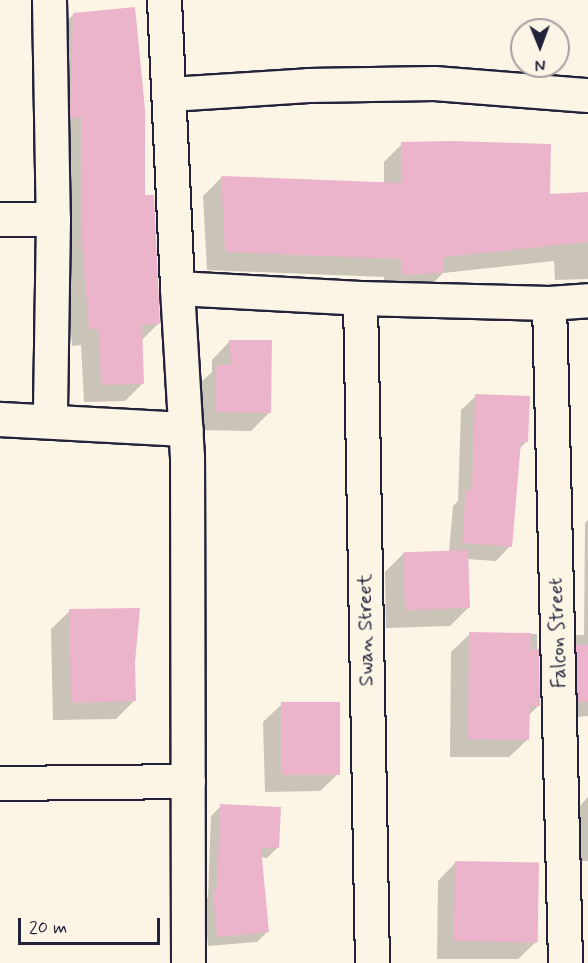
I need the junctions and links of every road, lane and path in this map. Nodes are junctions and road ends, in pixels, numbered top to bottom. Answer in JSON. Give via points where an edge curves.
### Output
{"nodes":[{"id":1,"x":49,"y":0,"type":"edge"},
{"id":2,"x":164,"y":0,"type":"edge"},
{"id":3,"x":170,"y":94,"type":"junction"},
{"id":4,"x":588,"y":95,"type":"edge"},
{"id":5,"x":0,"y":219,"type":"edge"},
{"id":6,"x":53,"y":219,"type":"junction"},
{"id":7,"x":177,"y":288,"type":"junction"},
{"id":8,"x":360,"y":298,"type":"junction"},
{"id":9,"x":588,"y":300,"type":"edge"},
{"id":10,"x":549,"y":303,"type":"junction"},
{"id":11,"x":0,"y":419,"type":"edge"},
{"id":12,"x":50,"y":420,"type":"junction"},
{"id":13,"x":186,"y":429,"type":"junction"},
{"id":14,"x":188,"y":781,"type":"junction"},
{"id":15,"x":0,"y":783,"type":"edge"},
{"id":16,"x":188,"y":963,"type":"edge"},
{"id":17,"x":372,"y":963,"type":"edge"},
{"id":18,"x":565,"y":963,"type":"edge"}],
"edges":[{"from":1,"to":6,"type":"street"},
{"from":2,"to":3,"type":"street"},
{"from":3,"to":4,"type":"street","via":[[308,85],[434,83]]},
{"from":3,"to":7,"type":"street"},
{"from":5,"to":6,"type":"street"},
{"from":6,"to":12,"type":"street"},
{"from":7,"to":8,"type":"street"},
{"from":7,"to":13,"type":"street"},
{"from":8,"to":10,"type":"street"},
{"from":8,"to":17,"type":"street","name":"Swan Street"},
{"from":9,"to":10,"type":"street"},
{"from":10,"to":18,"type":"street","name":"Falcon Street"},
{"from":11,"to":12,"type":"street"},
{"from":12,"to":13,"type":"street"},
{"from":13,"to":14,"type":"street"},
{"from":14,"to":15,"type":"street"},
{"from":14,"to":16,"type":"street"}]}
